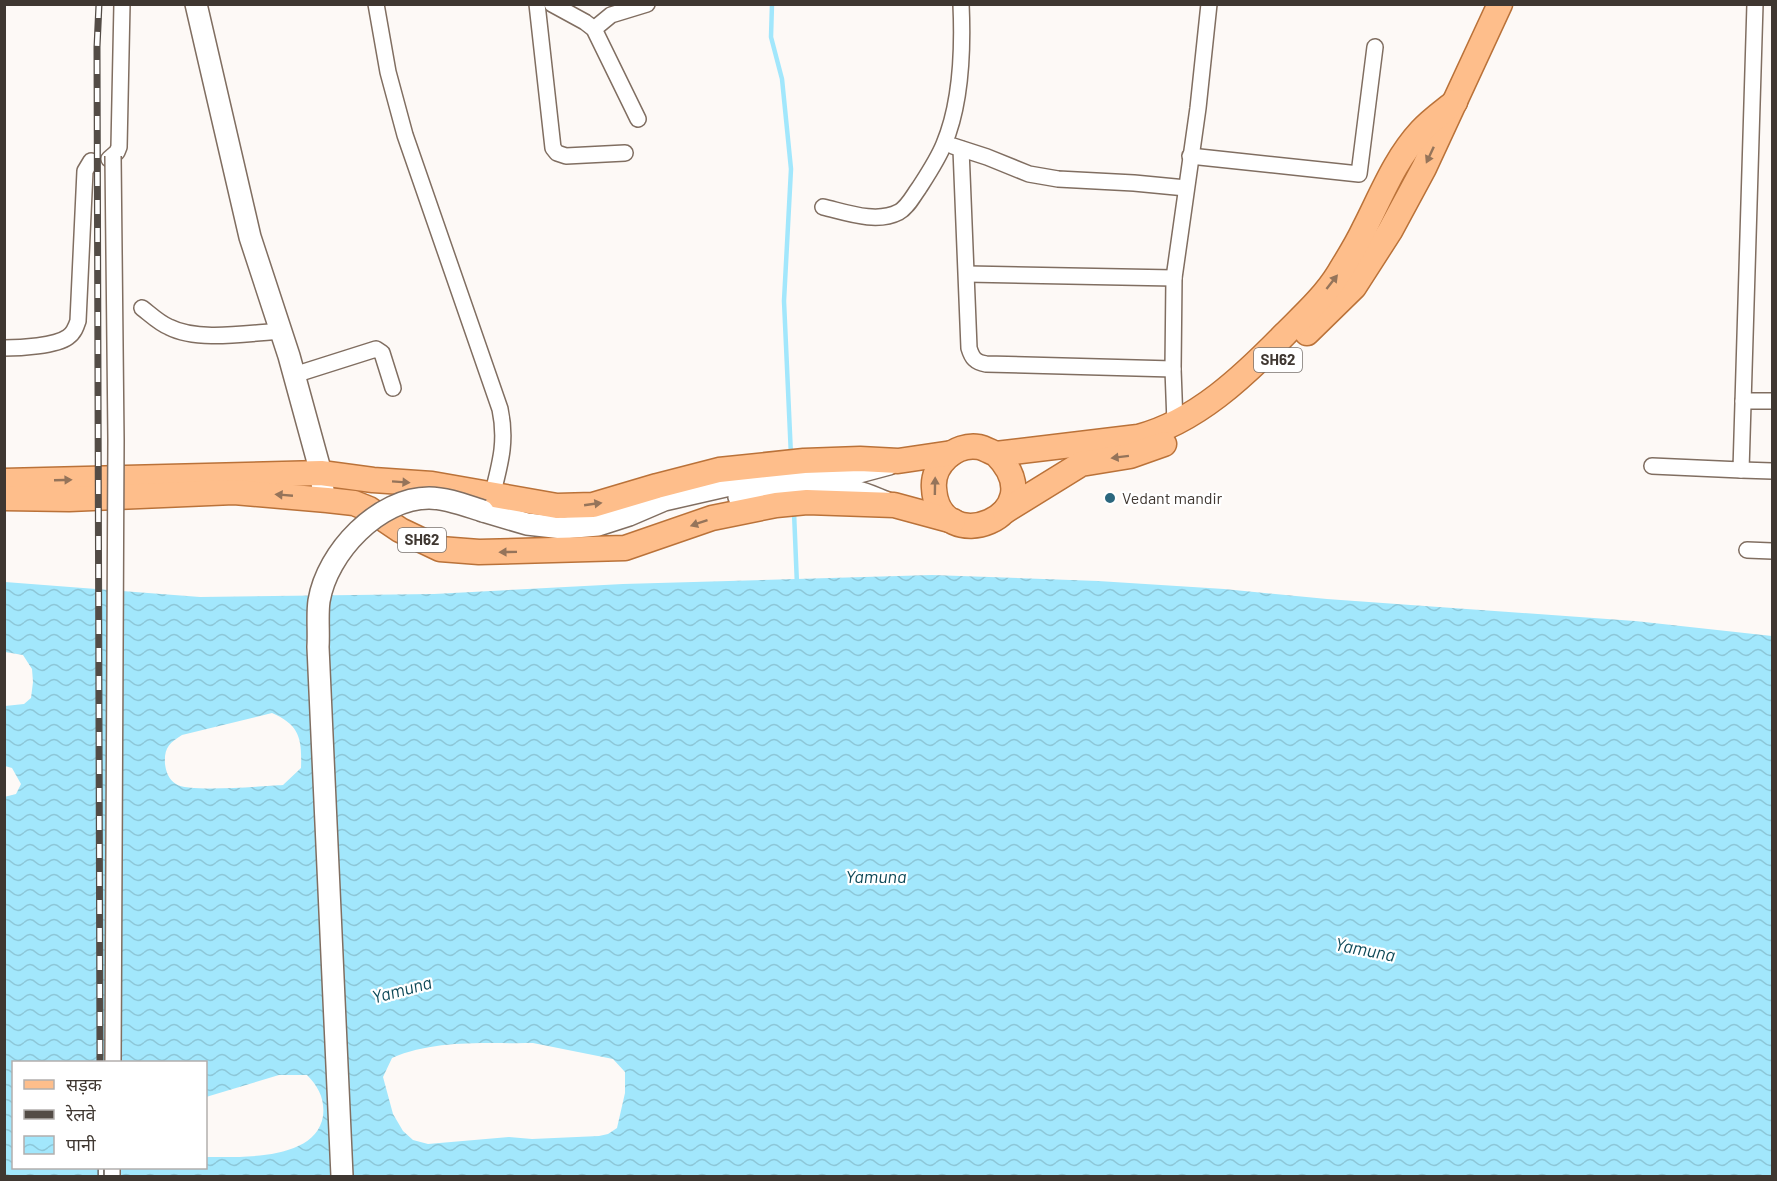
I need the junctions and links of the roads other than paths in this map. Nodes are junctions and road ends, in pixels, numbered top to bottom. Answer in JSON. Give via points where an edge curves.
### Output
{"nodes":[{"id":1,"x":122,"y":4,"type":"edge"},
{"id":2,"x":196,"y":4,"type":"edge"},
{"id":3,"x":376,"y":4,"type":"edge"},
{"id":4,"x":537,"y":4,"type":"edge"},
{"id":5,"x":552,"y":4,"type":"edge"},
{"id":6,"x":647,"y":4,"type":"edge"},
{"id":7,"x":961,"y":4,"type":"edge"},
{"id":8,"x":1209,"y":4,"type":"edge"},
{"id":9,"x":1500,"y":4,"type":"edge"},
{"id":10,"x":1755,"y":4,"type":"edge"},
{"id":11,"x":594,"y":29,"type":"junction"},
{"id":12,"x":1375,"y":46,"type":"dead end"},
{"id":13,"x":1455,"y":102,"type":"junction"},
{"id":14,"x":638,"y":119,"type":"dead end"},
{"id":15,"x":944,"y":144,"type":"junction"},
{"id":16,"x":961,"y":149,"type":"junction"},
{"id":17,"x":625,"y":153,"type":"dead end"},
{"id":18,"x":1190,"y":156,"type":"junction"},
{"id":19,"x":91,"y":161,"type":"dead end"},
{"id":20,"x":1359,"y":174,"type":"junction"},
{"id":21,"x":1388,"y":179,"type":"junction"},
{"id":22,"x":1185,"y":188,"type":"junction"},
{"id":23,"x":823,"y":207,"type":"dead end"},
{"id":24,"x":967,"y":274,"type":"junction"},
{"id":25,"x":1174,"y":278,"type":"junction"},
{"id":26,"x":142,"y":308,"type":"dead end"},
{"id":27,"x":280,"y":331,"type":"junction"},
{"id":28,"x":4,"y":348,"type":"edge"},
{"id":29,"x":1173,"y":369,"type":"junction"},
{"id":30,"x":294,"y":375,"type":"junction"},
{"id":31,"x":393,"y":388,"type":"dead end"},
{"id":32,"x":1743,"y":401,"type":"junction"},
{"id":33,"x":1773,"y":401,"type":"edge"},
{"id":34,"x":1175,"y":423,"type":"junction"},
{"id":35,"x":952,"y":453,"type":"junction"},
{"id":36,"x":996,"y":454,"type":"junction"},
{"id":37,"x":1652,"y":466,"type":"dead end"},
{"id":38,"x":1741,"y":470,"type":"junction"},
{"id":39,"x":1773,"y":471,"type":"edge"},
{"id":40,"x":321,"y":473,"type":"junction"},
{"id":41,"x":4,"y":481,"type":"edge"},
{"id":42,"x":806,"y":481,"type":"junction"},
{"id":43,"x":775,"y":483,"type":"junction"},
{"id":44,"x":4,"y":498,"type":"edge"},
{"id":45,"x":324,"y":499,"type":"junction"},
{"id":46,"x":488,"y":503,"type":"junction"},
{"id":47,"x":1005,"y":511,"type":"junction"},
{"id":48,"x":953,"y":521,"type":"junction"},
{"id":49,"x":1747,"y":550,"type":"dead end"},
{"id":50,"x":1773,"y":551,"type":"edge"},
{"id":51,"x":113,"y":1061,"type":"edge"},
{"id":52,"x":342,"y":1176,"type":"edge"}],
"edges":[{"from":1,"to":51,"type":"street","bridge":true,"via":[[118,147],[111,157],[116,441]]},
{"from":2,"to":27,"type":"main road","via":[[250,237]]},
{"from":3,"to":46,"type":"street","via":[[405,135],[500,409],[503,452]]},
{"from":4,"to":17,"type":"street","via":[[553,148],[566,156]]},
{"from":5,"to":11,"type":"street"},
{"from":6,"to":11,"type":"street","via":[[611,15]]},
{"from":7,"to":15,"type":"street","via":[[958,92]]},
{"from":8,"to":18,"type":"street"},
{"from":9,"to":13,"type":"main road","number":"SH62"},
{"from":10,"to":32,"type":"street"},
{"from":11,"to":14,"type":"street"},
{"from":12,"to":20,"type":"street"},
{"from":13,"to":21,"type":"main road","number":"SH62","via":[[1420,132]]},
{"from":13,"to":47,"type":"main road","number":"SH62","one_way":true,"via":[[1390,231],[1354,287],[1266,372],[1223,408],[1181,435],[1151,450],[1081,464]]},
{"from":15,"to":16,"type":"street"},
{"from":15,"to":23,"type":"street","via":[[908,205],[899,212],[885,217]]},
{"from":16,"to":22,"type":"street","via":[[1029,174]]},
{"from":16,"to":24,"type":"street"},
{"from":18,"to":20,"type":"street"},
{"from":18,"to":22,"type":"street"},
{"from":19,"to":28,"type":"street","via":[[85,171],[78,321],[74,331],[66,339],[27,348]]},
{"from":20,"to":21,"type":"street"},
{"from":34,"to":21,"type":"main road","number":"SH62","one_way":true,"via":[[1241,377],[1310,310],[1364,230]]},
{"from":22,"to":25,"type":"street"},
{"from":24,"to":25,"type":"street"},
{"from":24,"to":29,"type":"street","via":[[969,348],[972,358],[979,363]]},
{"from":25,"to":29,"type":"street"},
{"from":26,"to":27,"type":"street","via":[[181,331],[224,335]]},
{"from":27,"to":30,"type":"main road"},
{"from":29,"to":34,"type":"street"},
{"from":30,"to":31,"type":"street","via":[[376,349],[382,352]]},
{"from":30,"to":40,"type":"main road"},
{"from":32,"to":33,"type":"street"},
{"from":32,"to":38,"type":"street"},
{"from":34,"to":36,"type":"main road","number":"SH62","via":[[1138,437]]},
{"from":35,"to":36,"type":"main road","via":[[979,447]]},
{"from":35,"to":42,"type":"main road","number":"SH62","via":[[898,461],[860,459]]},
{"from":48,"to":35,"type":"main road","one_way":true,"via":[[942,512],[934,486],[936,472]]},
{"from":36,"to":47,"type":"main road","via":[[1012,476],[1013,490]]},
{"from":37,"to":38,"type":"street"},
{"from":38,"to":39,"type":"street"},
{"from":41,"to":40,"type":"main road","number":"SH62","one_way":true},
{"from":40,"to":45,"type":"main road"},
{"from":40,"to":46,"type":"main road","number":"SH62","one_way":true,"via":[[432,484]]},
{"from":42,"to":43,"type":"main road","number":"SH62"},
{"from":42,"to":43,"type":"main road","number":"SH62"},
{"from":42,"to":48,"type":"main road","number":"SH62"},
{"from":43,"to":45,"type":"main road","number":"SH62","one_way":true,"via":[[712,519],[624,548],[479,552],[440,549],[399,530],[369,508]]},
{"from":46,"to":43,"type":"main road","number":"SH62","one_way":true,"via":[[592,506],[719,470]]},
{"from":43,"to":46,"type":"main road","via":[[597,525],[563,528],[528,524]]},
{"from":45,"to":44,"type":"main road","number":"SH62","one_way":true,"via":[[234,492]]},
{"from":46,"to":52,"type":"main road","bridge":true,"via":[[431,498],[393,506],[361,528],[334,561],[319,600]]},
{"from":47,"to":48,"type":"main road","via":[[982,526]]},
{"from":49,"to":50,"type":"street"}]}
